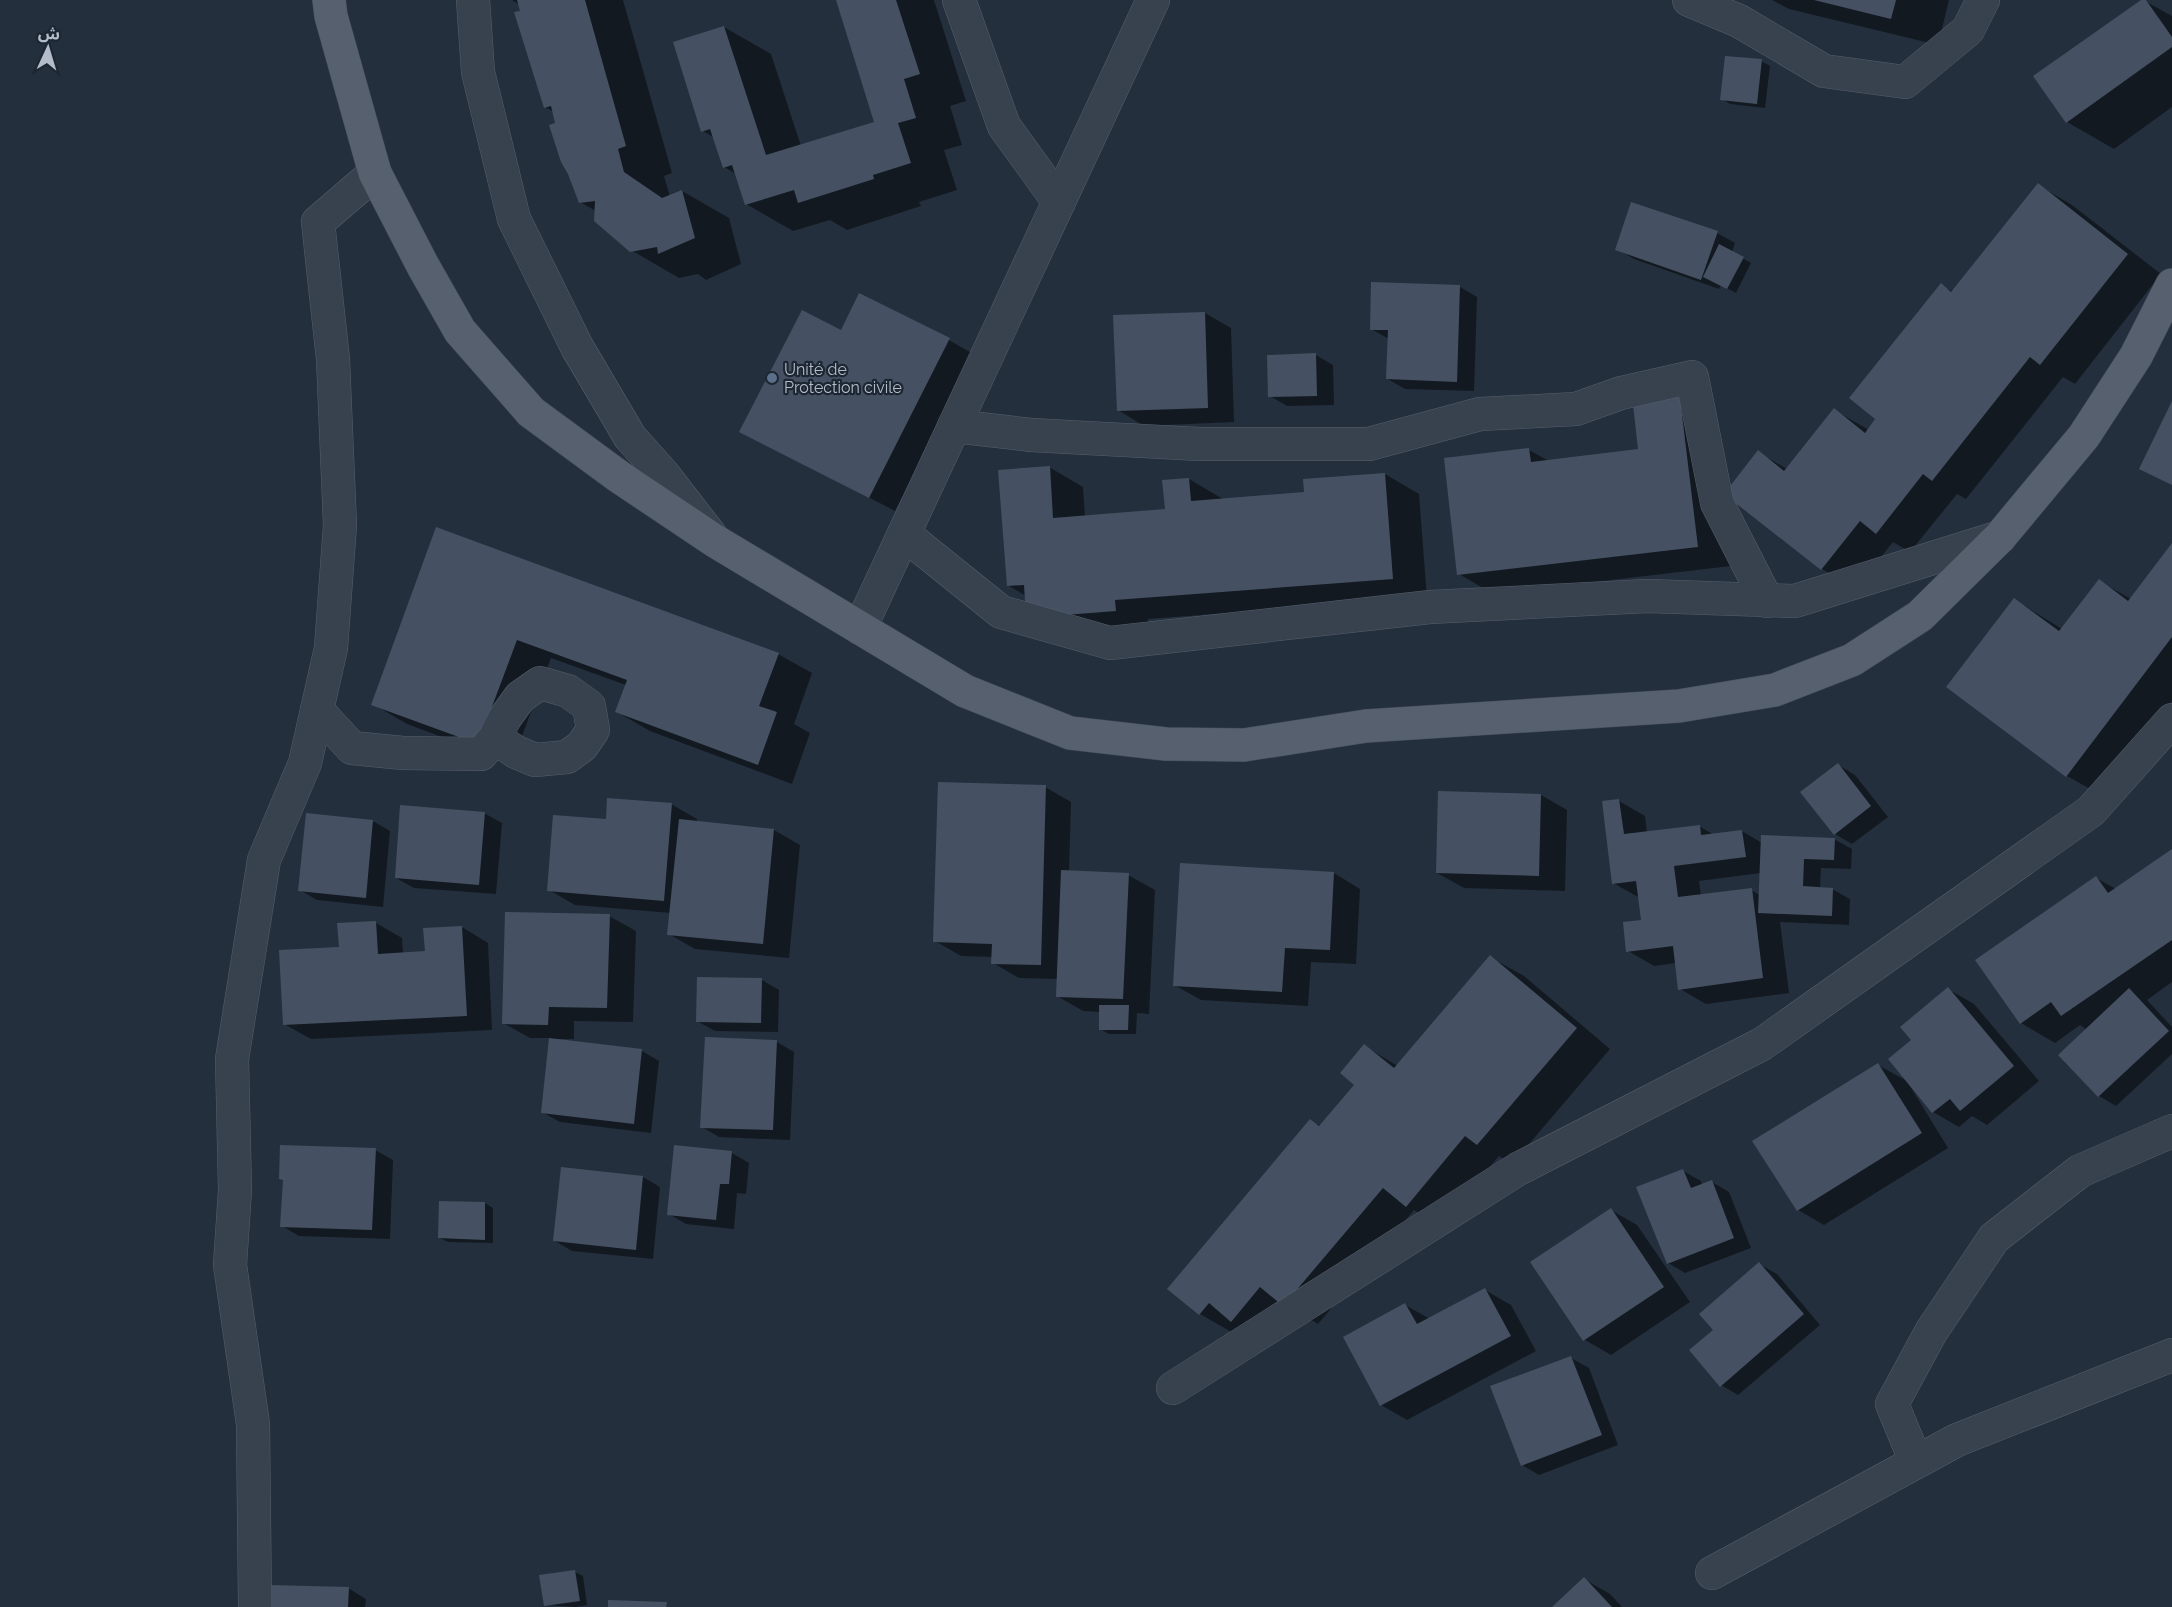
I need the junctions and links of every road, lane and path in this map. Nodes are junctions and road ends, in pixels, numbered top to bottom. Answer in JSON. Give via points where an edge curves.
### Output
{"nodes":[{"id":1,"x":329,"y":0,"type":"edge"},
{"id":2,"x":473,"y":0,"type":"edge"},
{"id":3,"x":959,"y":0,"type":"edge"},
{"id":4,"x":1153,"y":0,"type":"edge"},
{"id":5,"x":1689,"y":0,"type":"edge"},
{"id":6,"x":1983,"y":0,"type":"edge"},
{"id":7,"x":375,"y":173,"type":"junction"},
{"id":8,"x":1059,"y":202,"type":"junction"},
{"id":9,"x":2172,"y":285,"type":"edge"},
{"id":10,"x":954,"y":426,"type":"junction"},
{"id":11,"x":904,"y":534,"type":"junction"},
{"id":12,"x":2000,"y":537,"type":"junction"},
{"id":13,"x":715,"y":541,"type":"junction"},
{"id":14,"x":1767,"y":601,"type":"junction"},
{"id":15,"x":860,"y":628,"type":"junction"},
{"id":16,"x":317,"y":710,"type":"junction"},
{"id":17,"x":2172,"y":720,"type":"edge"},
{"id":18,"x":495,"y":738,"type":"dead end"},
{"id":19,"x":2172,"y":1131,"type":"edge"},
{"id":20,"x":2172,"y":1356,"type":"edge"},
{"id":21,"x":1173,"y":1388,"type":"dead end"},
{"id":22,"x":1916,"y":1462,"type":"junction"},
{"id":23,"x":1712,"y":1573,"type":"dead end"},
{"id":24,"x":255,"y":1607,"type":"edge"}],
"edges":[{"from":1,"to":7,"type":"main road","via":[[330,16]]},
{"from":2,"to":13,"type":"street","via":[[477,72],[514,219],[577,347],[630,437]]},
{"from":3,"to":8,"type":"street","via":[[1004,126]]},
{"from":4,"to":8,"type":"street"},
{"from":5,"to":6,"type":"street","via":[[1739,21],[1824,71],[1905,82],[1968,30]]},
{"from":7,"to":13,"type":"main road","via":[[460,331],[531,412]]},
{"from":7,"to":16,"type":"street","via":[[318,222],[333,359],[340,525],[331,648]]},
{"from":8,"to":10,"type":"street"},
{"from":9,"to":12,"type":"main road","via":[[2136,356],[2084,436]]},
{"from":10,"to":11,"type":"street"},
{"from":10,"to":14,"type":"street","via":[[1031,435],[1188,444],[1369,444],[1480,414],[1576,409],[1621,393],[1692,377],[1717,502]]},
{"from":11,"to":14,"type":"street","via":[[1001,612],[1110,643],[1430,607],[1648,596]]},
{"from":11,"to":15,"type":"street"},
{"from":12,"to":14,"type":"street","via":[[1795,601]]},
{"from":12,"to":15,"type":"main road","via":[[1920,616],[1852,660],[1775,690],[1678,706],[1366,726],[1244,745],[1166,744],[1070,733],[965,691]]},
{"from":13,"to":15,"type":"main road"},
{"from":16,"to":18,"type":"street","via":[[352,748],[480,754]]},
{"from":16,"to":24,"type":"street","via":[[305,763],[264,860],[232,1059],[235,1190],[230,1265],[253,1424]]},
{"from":17,"to":21,"type":"street","via":[[2091,811],[1761,1044],[1518,1169]]},
{"from":19,"to":22,"type":"street","via":[[2080,1171],[1994,1238],[1931,1332],[1892,1404]]},
{"from":20,"to":22,"type":"street","via":[[1957,1440]]},
{"from":22,"to":23,"type":"street"}]}
